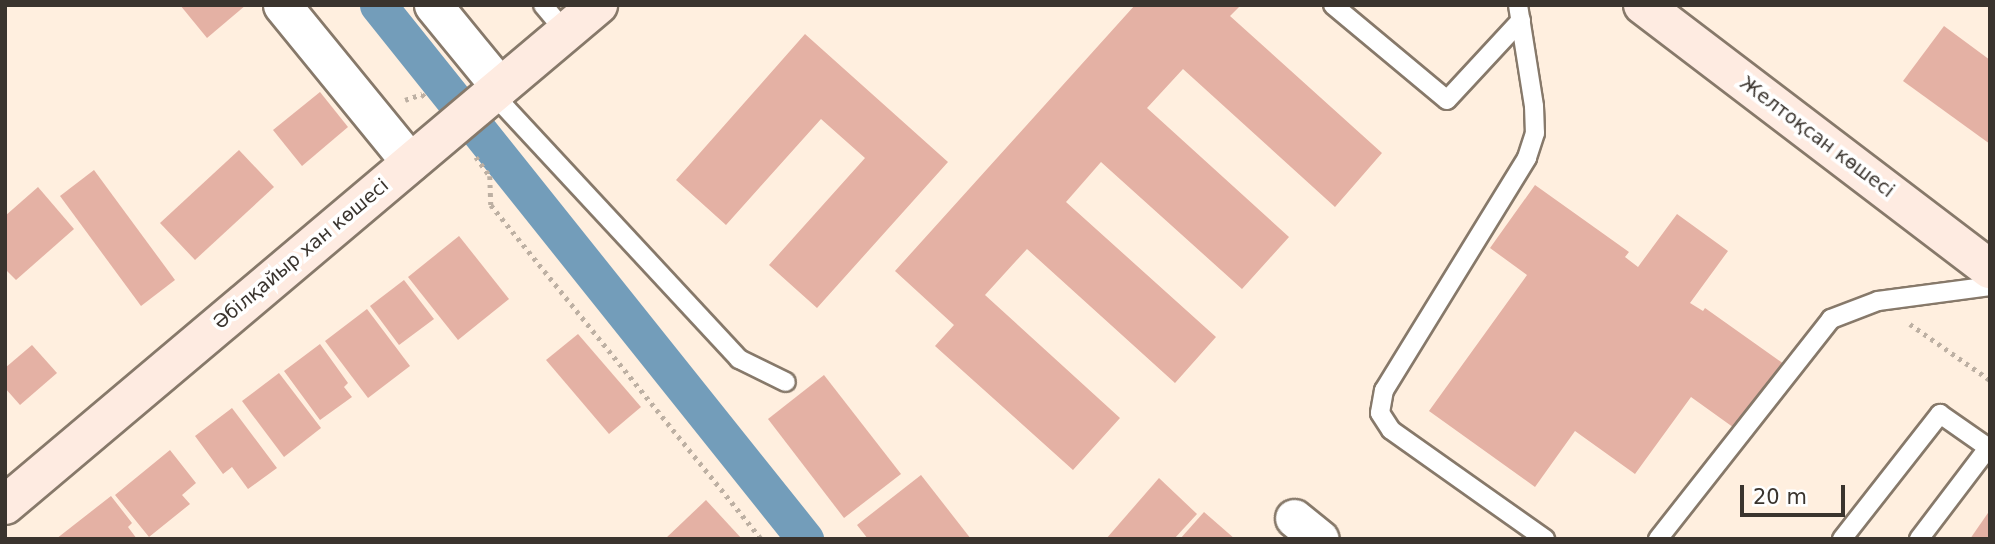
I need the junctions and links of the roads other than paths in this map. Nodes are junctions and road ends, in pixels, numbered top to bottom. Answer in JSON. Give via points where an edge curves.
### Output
{"nodes":[{"id":1,"x":282,"y":5,"type":"edge"},
{"id":2,"x":433,"y":5,"type":"edge"},
{"id":3,"x":598,"y":5,"type":"edge"},
{"id":4,"x":1334,"y":5,"type":"edge"},
{"id":5,"x":1643,"y":5,"type":"edge"},
{"id":6,"x":1519,"y":13,"type":"edge"},
{"id":7,"x":554,"y":19,"type":"edge"},
{"id":8,"x":496,"y":91,"type":"junction"},
{"id":9,"x":410,"y":162,"type":"junction"},
{"id":10,"x":1990,"y":269,"type":"edge"},
{"id":11,"x":1990,"y":286,"type":"edge"},
{"id":12,"x":786,"y":382,"type":"dead end"},
{"id":13,"x":1989,"y":449,"type":"edge"},
{"id":14,"x":5,"y":505,"type":"edge"},
{"id":15,"x":1545,"y":539,"type":"edge"},
{"id":16,"x":1658,"y":539,"type":"edge"},
{"id":17,"x":1842,"y":539,"type":"edge"},
{"id":18,"x":1919,"y":539,"type":"edge"}],
"edges":[{"from":1,"to":9,"type":"street"},
{"from":2,"to":8,"type":"street"},
{"from":3,"to":7,"type":"street","name":"Әбілқайыр хан көшесі"},
{"from":4,"to":6,"type":"lane","via":[[1447,100]]},
{"from":5,"to":10,"type":"street","name":"Желтоқсан көшесі"},
{"from":6,"to":15,"type":"lane","via":[[1534,106],[1535,133],[1527,158],[1384,390],[1380,413],[1391,430]]},
{"from":7,"to":8,"type":"street","name":"Әбілқайыр хан көшесі"},
{"from":8,"to":9,"type":"street","name":"Әбілқайыр хан көшесі"},
{"from":8,"to":12,"type":"lane","via":[[739,359]]},
{"from":9,"to":14,"type":"street","name":"Әбілқайыр хан көшесі"},
{"from":11,"to":16,"type":"lane","via":[[1878,301],[1831,319]]},
{"from":13,"to":17,"type":"lane","via":[[1940,415]]},
{"from":13,"to":18,"type":"lane"}]}
